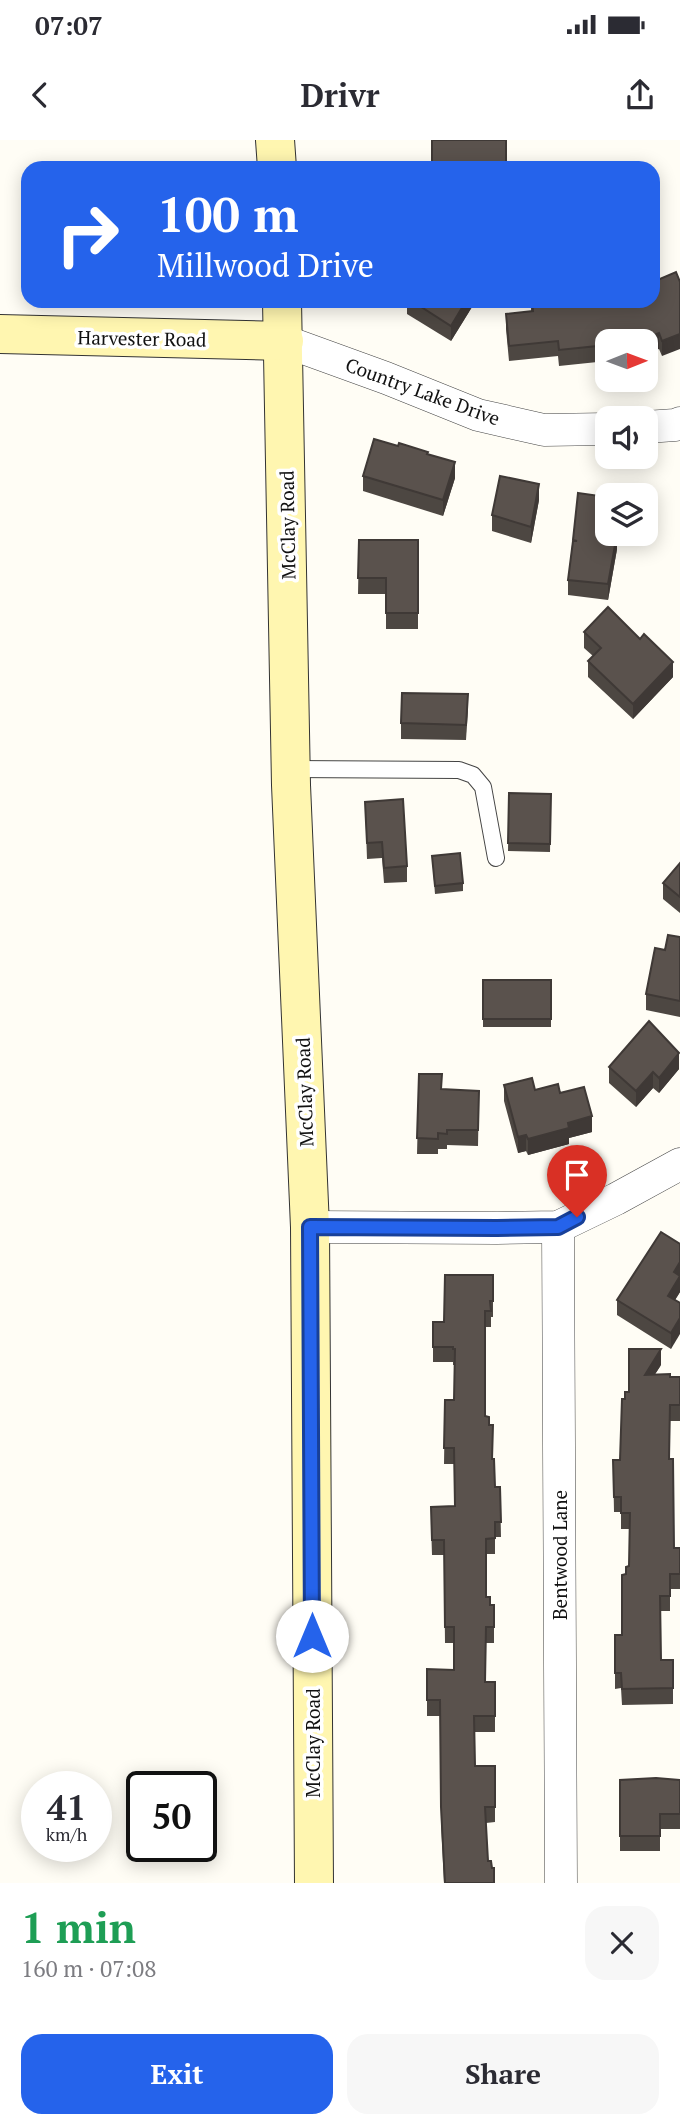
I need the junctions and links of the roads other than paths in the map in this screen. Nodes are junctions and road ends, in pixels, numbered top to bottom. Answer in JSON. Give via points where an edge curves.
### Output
{"nodes":[{"id":1,"x":275,"y":140,"type":"edge"},
{"id":2,"x":276,"y":161,"type":"edge"},
{"id":3,"x":282,"y":308,"type":"edge"},
{"id":4,"x":0,"y":334,"type":"edge"},
{"id":5,"x":284,"y":341,"type":"junction"},
{"id":6,"x":595,"y":429,"type":"edge"},
{"id":7,"x":291,"y":769,"type":"junction"},
{"id":8,"x":496,"y":858,"type":"dead end"},
{"id":9,"x":680,"y":1164,"type":"edge"},
{"id":10,"x":310,"y":1227,"type":"junction"},
{"id":11,"x":558,"y":1227,"type":"junction"},
{"id":12,"x":314,"y":1883,"type":"edge"},
{"id":13,"x":561,"y":1883,"type":"edge"}],
"edges":[{"from":1,"to":2,"type":"main road"},
{"from":3,"to":5,"type":"main road","name":"McClay Road"},
{"from":4,"to":5,"type":"main road","name":"Harvester Road"},
{"from":5,"to":6,"type":"street","name":"Country Lake Drive","via":[[478,415],[544,430]]},
{"from":5,"to":7,"type":"main road","name":"McClay Road"},
{"from":7,"to":8,"type":"lane","via":[[459,770],[473,775],[483,787]]},
{"from":7,"to":10,"type":"main road","name":"McClay Road"},
{"from":9,"to":11,"type":"street"},
{"from":10,"to":11,"type":"street"},
{"from":10,"to":12,"type":"main road","name":"McClay Road"},
{"from":11,"to":13,"type":"street","name":"Bentwood Lane"}]}
